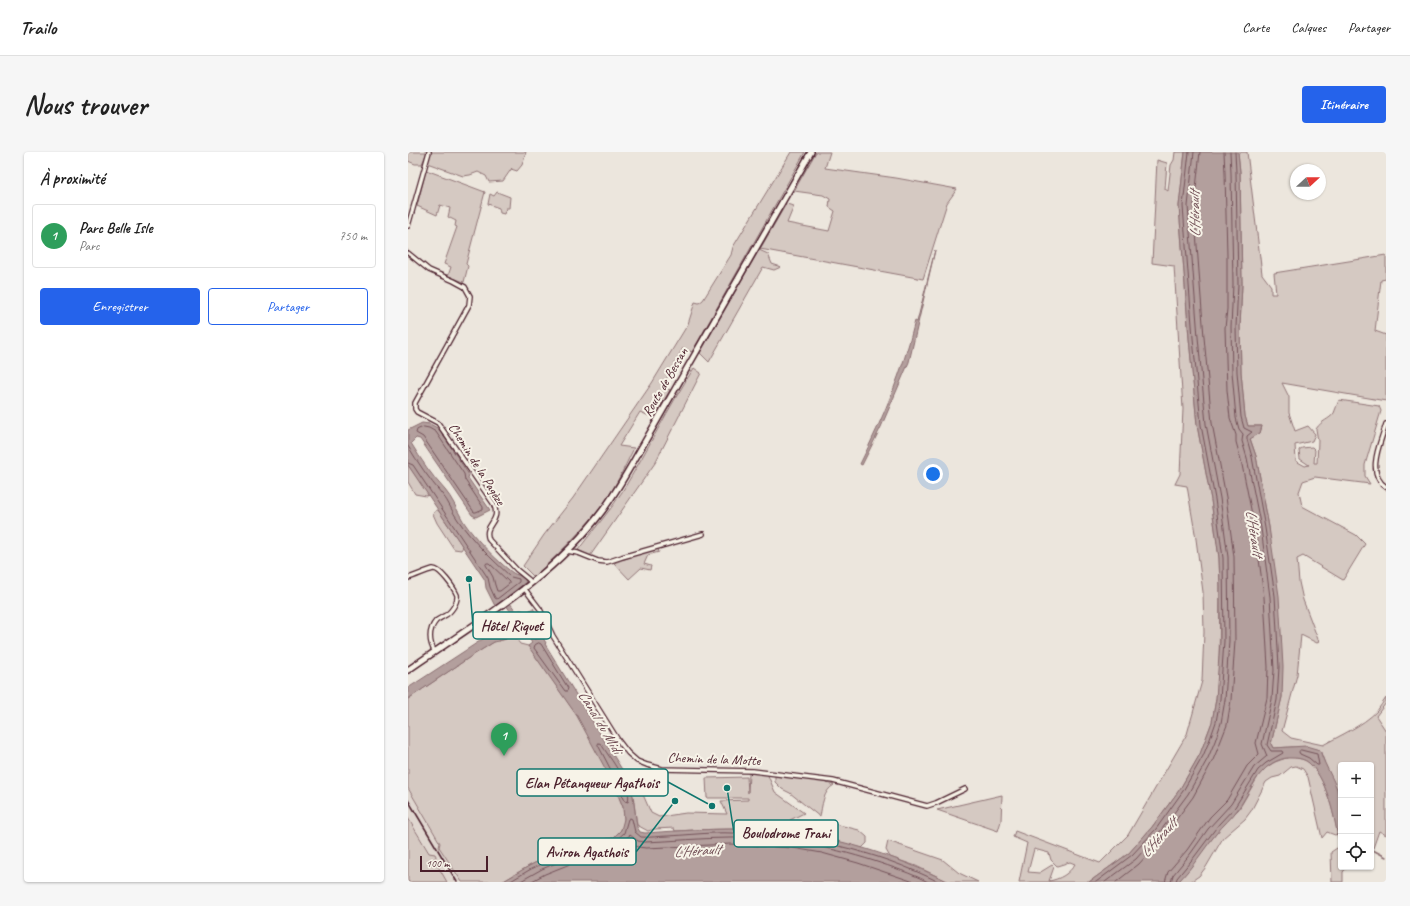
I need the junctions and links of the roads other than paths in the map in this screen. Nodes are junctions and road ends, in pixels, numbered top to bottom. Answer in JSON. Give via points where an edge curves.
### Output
{"nodes":[{"id":1,"x":429,"y":152,"type":"edge"},
{"id":2,"x":811,"y":152,"type":"edge"},
{"id":3,"x":408,"y":226,"type":"edge"},
{"id":4,"x":408,"y":253,"type":"edge"},
{"id":5,"x":1386,"y":424,"type":"edge"},
{"id":6,"x":1386,"y":487,"type":"edge"},
{"id":7,"x":703,"y":534,"type":"dead end"},
{"id":8,"x":568,"y":550,"type":"junction"},
{"id":9,"x":408,"y":578,"type":"edge"},
{"id":10,"x":532,"y":583,"type":"junction"},
{"id":11,"x":524,"y":588,"type":"junction"},
{"id":12,"x":435,"y":652,"type":"junction"},
{"id":13,"x":408,"y":670,"type":"edge"},
{"id":14,"x":965,"y":788,"type":"dead end"}],
"edges":[{"from":1,"to":3,"type":"street"},
{"from":2,"to":8,"type":"main road","name":"Route de Bessan","via":[[611,500]]},
{"from":4,"to":10,"type":"street","name":"Chemin de la Pagèze","via":[[429,270],[465,288],[470,296],[469,305],[415,403],[415,409],[438,424],[496,510],[496,516],[488,530],[489,540]]},
{"from":5,"to":6,"type":"street","via":[[1375,468],[1378,479]]},
{"from":7,"to":8,"type":"street","via":[[607,562]]},
{"from":8,"to":10,"type":"main road","name":"Route de Bessan"},
{"from":9,"to":12,"type":"street","via":[[433,569],[438,570],[457,595],[457,600],[447,614],[437,620],[433,627],[430,643]]},
{"from":10,"to":11,"type":"main road","name":"Route de Bessan"},
{"from":11,"to":12,"type":"main road","name":"Route de Bessan"},
{"from":11,"to":14,"type":"street","name":"Chemin de la Motte","via":[[540,609],[553,636],[624,748],[643,763],[669,770],[754,771],[833,780],[927,806]]},
{"from":12,"to":13,"type":"main road","name":"Route de Bessan"}]}
